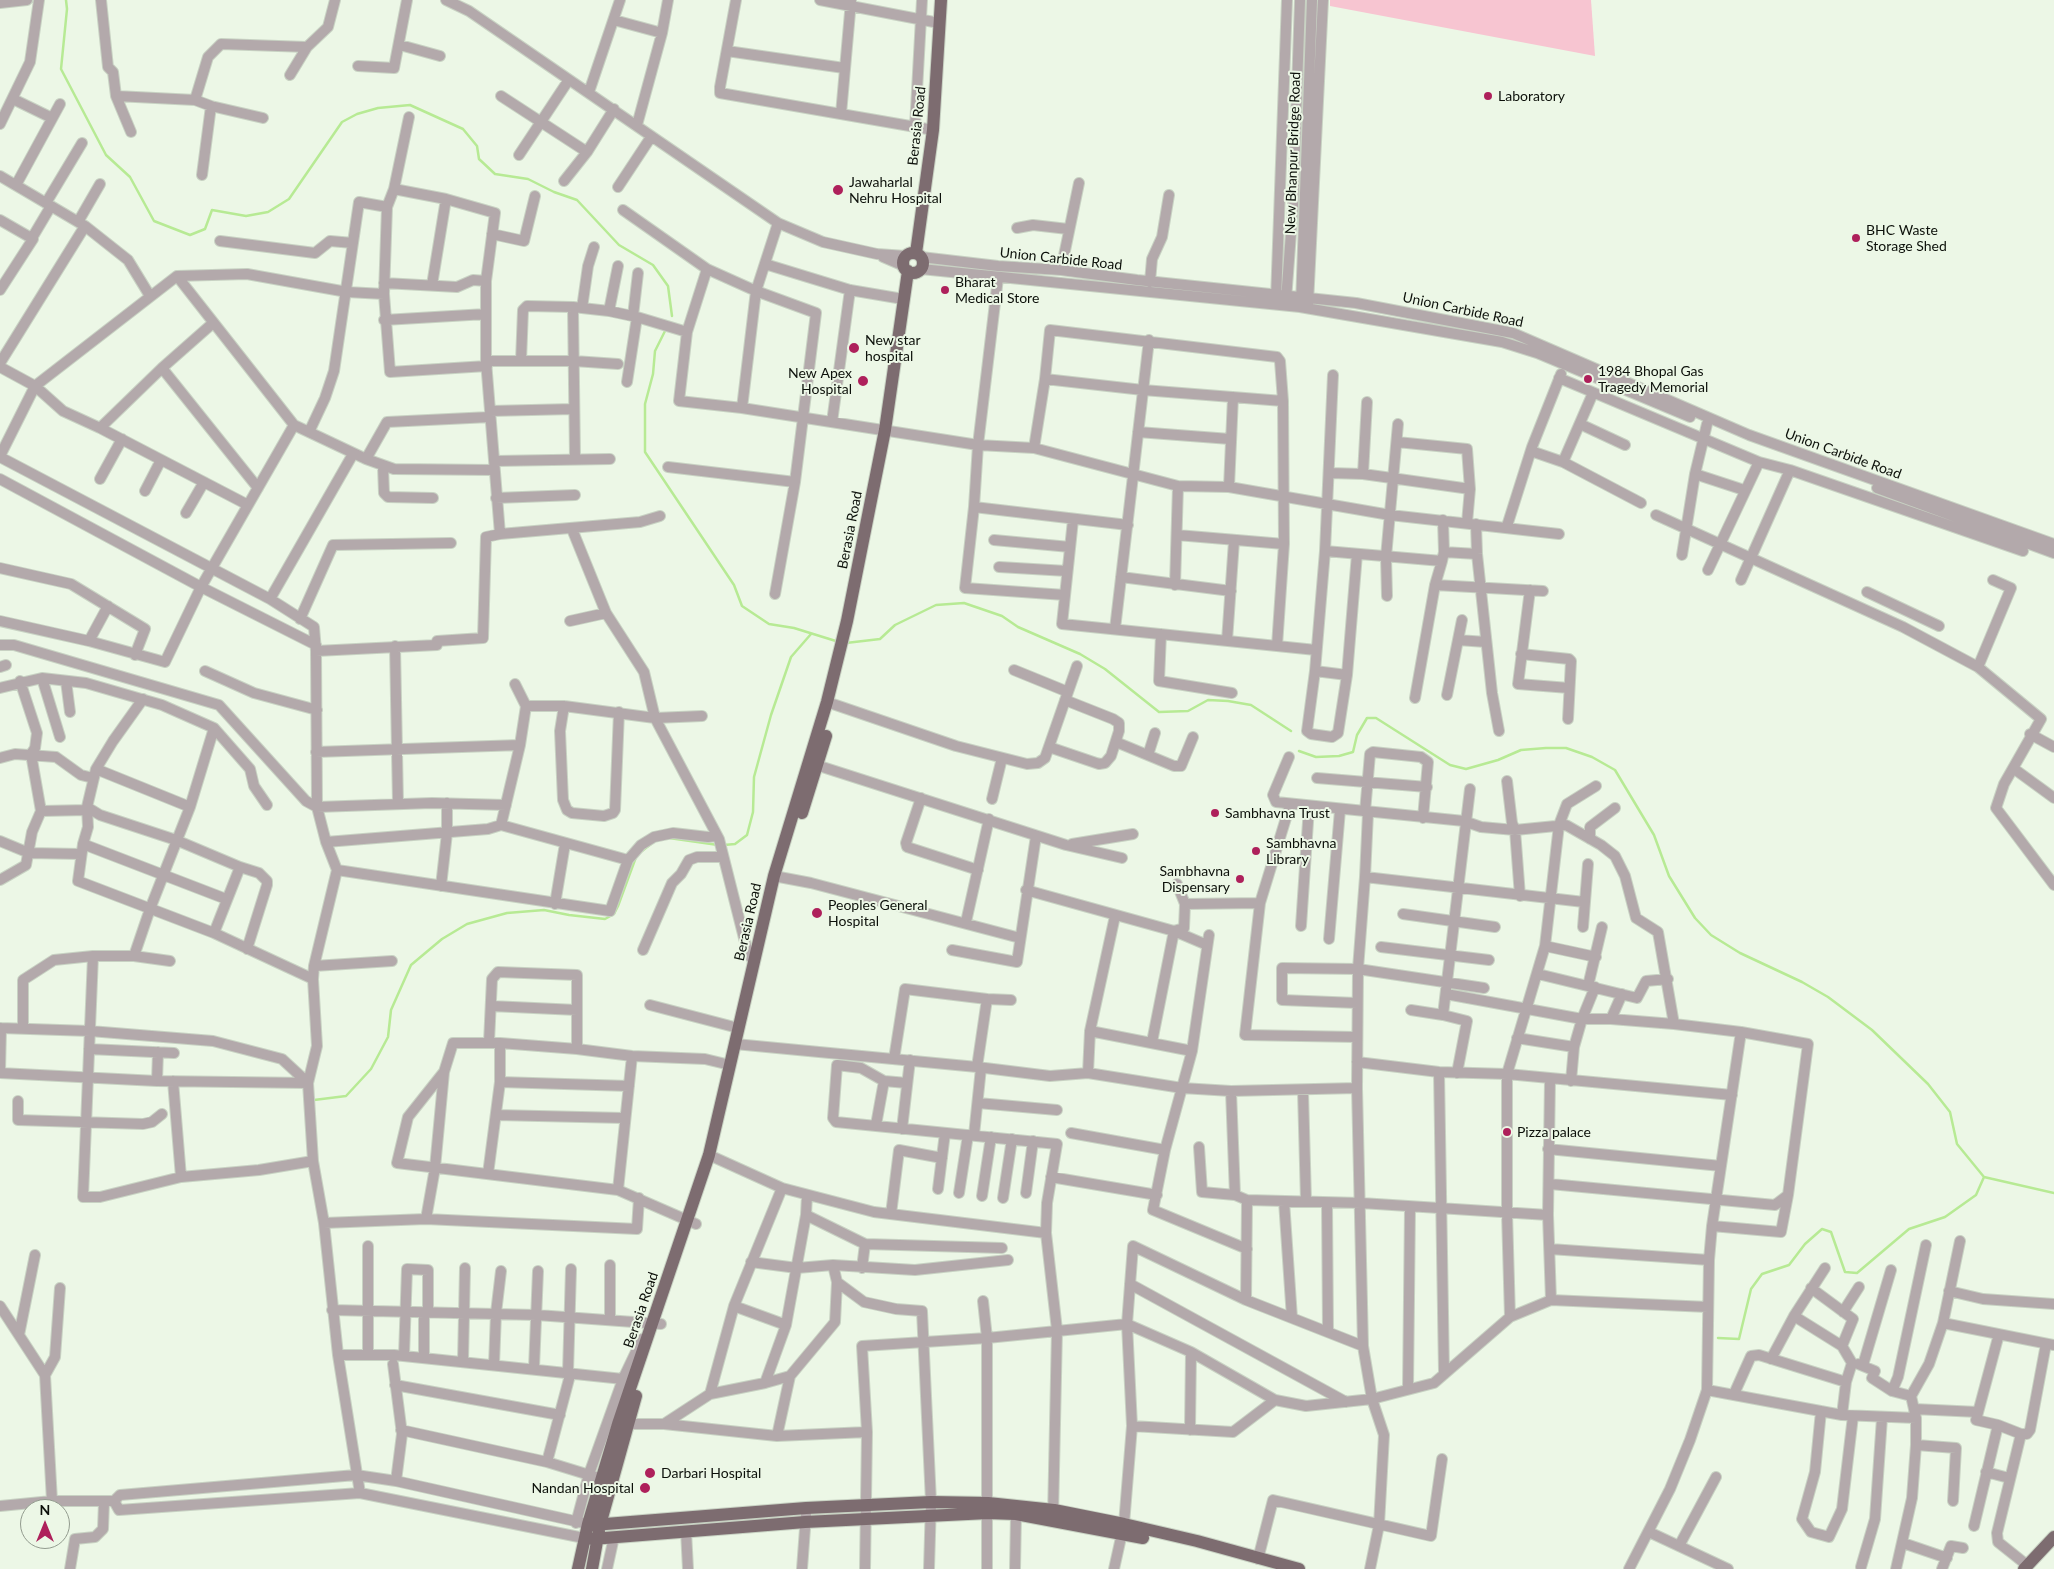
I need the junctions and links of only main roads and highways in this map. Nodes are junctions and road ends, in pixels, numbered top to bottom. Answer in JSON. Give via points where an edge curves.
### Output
{"nodes":[{"id":1,"x":941,"y":0,"type":"edge"},
{"id":2,"x":913,"y":264,"type":"junction"},
{"id":3,"x":888,"y":430,"type":"junction"},
{"id":4,"x":778,"y":876,"type":"junction"},
{"id":5,"x":739,"y":1045,"type":"junction"},
{"id":6,"x":713,"y":1157,"type":"junction"},
{"id":7,"x":988,"y":1508,"type":"junction"},
{"id":8,"x":1053,"y":1516,"type":"junction"},
{"id":9,"x":732,"y":1521,"type":"junction"},
{"id":10,"x":588,"y":1524,"type":"junction"},
{"id":11,"x":2054,"y":1536,"type":"edge"},
{"id":12,"x":584,"y":1538,"type":"junction"},
{"id":13,"x":598,"y":1539,"type":"junction"},
{"id":14,"x":1229,"y":1554,"type":"junction"},
{"id":15,"x":2026,"y":1567,"type":"edge"},
{"id":16,"x":578,"y":1569,"type":"edge"},
{"id":17,"x":592,"y":1569,"type":"edge"},
{"id":18,"x":1268,"y":1569,"type":"edge"},
{"id":19,"x":1299,"y":1569,"type":"edge"}],
"edges":[{"from":1,"to":2,"type":"main road","name":"Berasia Road","via":[[933,130]]},
{"from":2,"to":3,"type":"main road","name":"Berasia Road"},
{"from":2,"to":3,"type":"main road","name":"Berasia Road","via":[[903,300]]},
{"from":3,"to":4,"type":"main road","name":"Berasia Road","via":[[845,650]]},
{"from":4,"to":5,"type":"main road","name":"Berasia Road"},
{"from":4,"to":5,"type":"main road","name":"Berasia Road","via":[[738,1028]]},
{"from":5,"to":6,"type":"main road","name":"Berasia Road"},
{"from":5,"to":6,"type":"main road","name":"Berasia Road","via":[[730,1065]]},
{"from":6,"to":10,"type":"main road","name":"Berasia Road","via":[[654,1323],[606,1480]]},
{"from":7,"to":8,"type":"main road"},
{"from":7,"to":8,"type":"main road","via":[[1016,1514]]},
{"from":7,"to":9,"type":"main road","via":[[866,1520]]},
{"from":7,"to":9,"type":"main road","via":[[930,1502],[806,1508]]},
{"from":8,"to":14,"type":"main road"},
{"from":9,"to":10,"type":"main road"},
{"from":9,"to":13,"type":"main road","via":[[686,1531]]},
{"from":10,"to":12,"type":"main road","name":"Berasia Road"},
{"from":10,"to":13,"type":"main road","name":"Berasia Road"},
{"from":11,"to":15,"type":"main road"},
{"from":12,"to":13,"type":"main road"},
{"from":12,"to":16,"type":"main road","name":"Berasia Road"},
{"from":13,"to":17,"type":"main road","name":"Berasia Road"},
{"from":14,"to":18,"type":"main road"},
{"from":14,"to":19,"type":"main road"}]}
